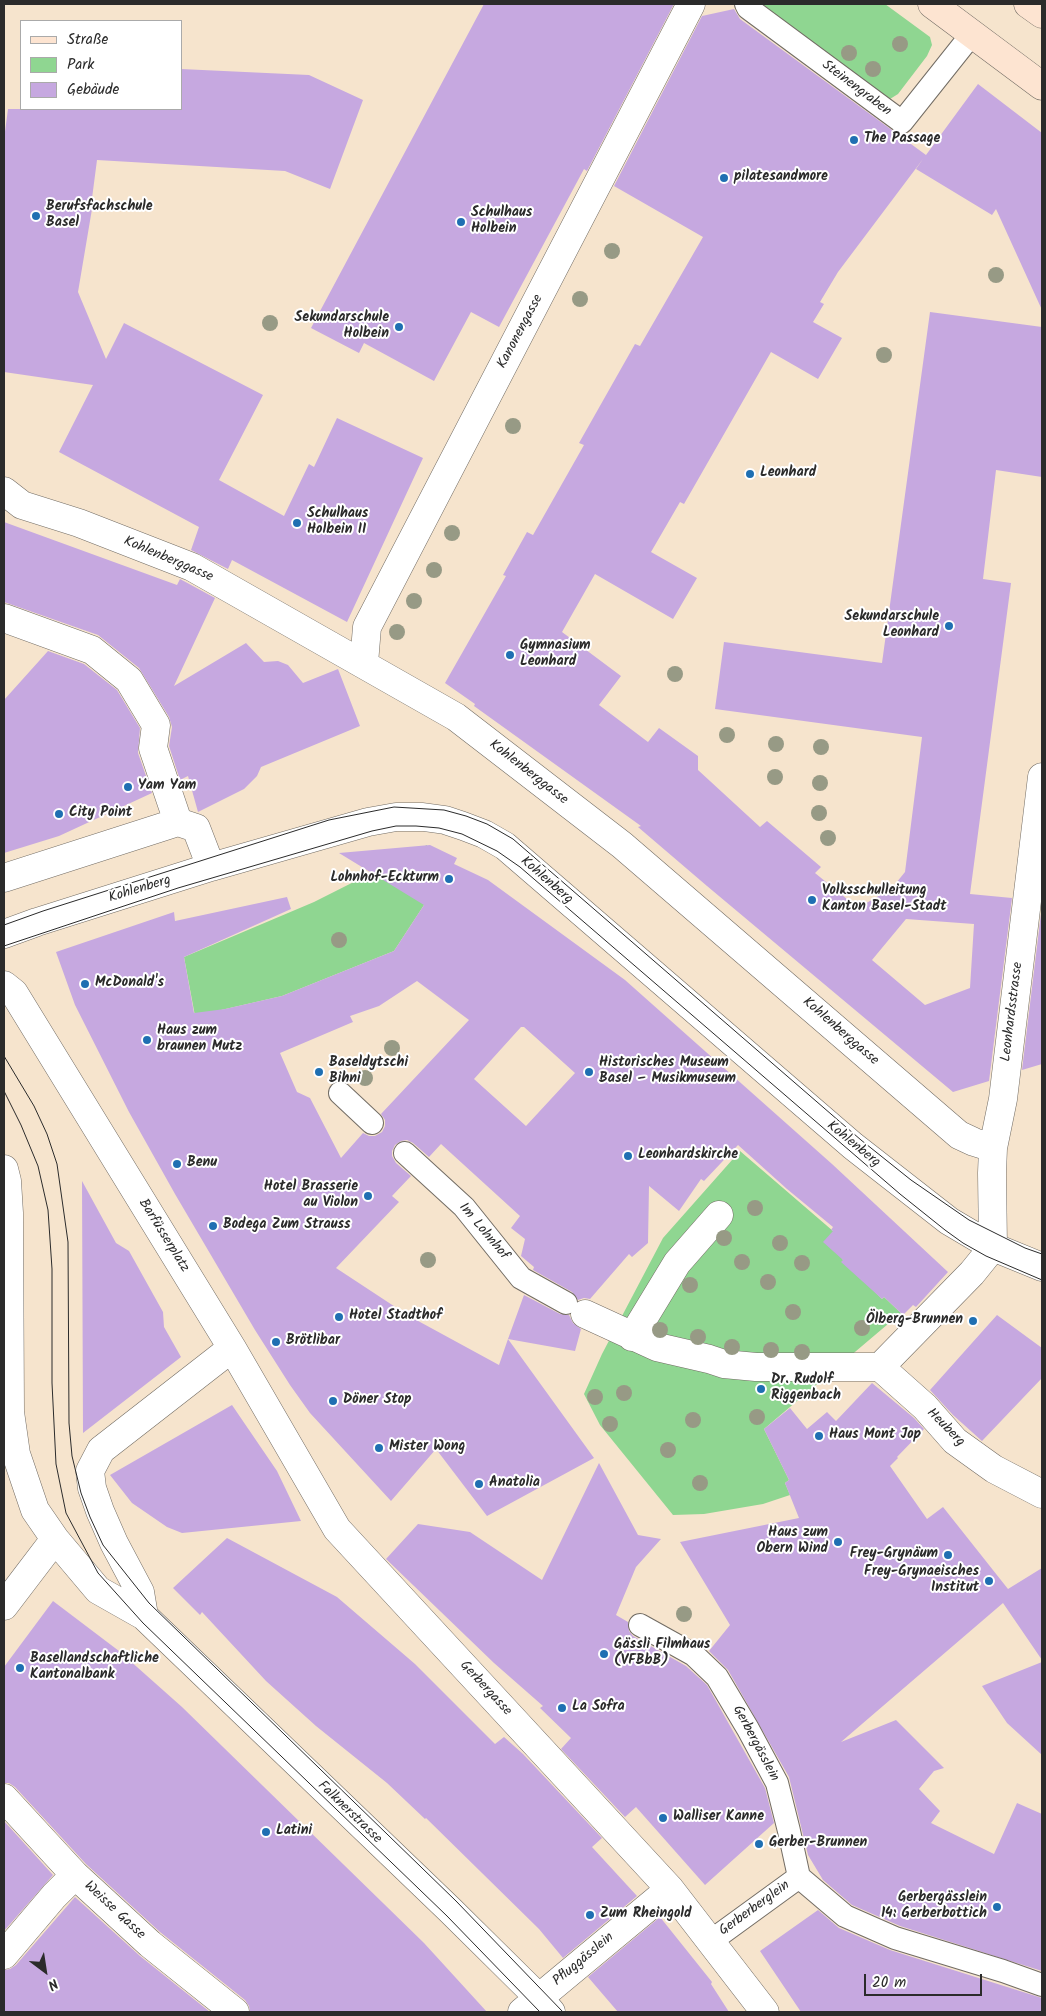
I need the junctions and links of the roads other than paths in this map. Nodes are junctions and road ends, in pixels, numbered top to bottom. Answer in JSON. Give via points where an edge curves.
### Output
{"nodes":[{"id":1,"x":692,"y":4,"type":"edge"},
{"id":2,"x":746,"y":4,"type":"edge"},
{"id":3,"x":932,"y":4,"type":"edge"},
{"id":4,"x":1028,"y":4,"type":"edge"},
{"id":5,"x":1042,"y":14,"type":"edge"},
{"id":6,"x":972,"y":34,"type":"junction"},
{"id":7,"x":1042,"y":86,"type":"edge"},
{"id":8,"x":4,"y":491,"type":"edge"},
{"id":9,"x":4,"y":618,"type":"edge"},
{"id":10,"x":364,"y":663,"type":"junction"},
{"id":11,"x":1042,"y":777,"type":"edge"},
{"id":12,"x":178,"y":822,"type":"junction"},
{"id":13,"x":211,"y":868,"type":"junction"},
{"id":14,"x":4,"y":878,"type":"edge"},
{"id":15,"x":4,"y":934,"type":"edge"},
{"id":16,"x":4,"y":985,"type":"edge"},
{"id":17,"x":340,"y":1093,"type":"dead end"},
{"id":18,"x":372,"y":1123,"type":"dead end"},
{"id":19,"x":993,"y":1148,"type":"junction"},
{"id":20,"x":405,"y":1153,"type":"dead end"},
{"id":21,"x":4,"y":1169,"type":"edge"},
{"id":22,"x":719,"y":1215,"type":"dead end"},
{"id":23,"x":993,"y":1247,"type":"junction"},
{"id":24,"x":1042,"y":1267,"type":"edge"},
{"id":25,"x":575,"y":1309,"type":"joint"},
{"id":26,"x":632,"y":1337,"type":"junction"},
{"id":27,"x":232,"y":1348,"type":"junction"},
{"id":28,"x":880,"y":1367,"type":"junction"},
{"id":29,"x":1042,"y":1494,"type":"edge"},
{"id":30,"x":55,"y":1539,"type":"junction"},
{"id":31,"x":4,"y":1606,"type":"edge"},
{"id":32,"x":144,"y":1616,"type":"junction"},
{"id":33,"x":640,"y":1625,"type":"dead end"},
{"id":34,"x":4,"y":1798,"type":"edge"},
{"id":35,"x":75,"y":1875,"type":"junction"},
{"id":36,"x":799,"y":1877,"type":"junction"},
{"id":37,"x":670,"y":1889,"type":"junction"},
{"id":38,"x":711,"y":1941,"type":"junction"},
{"id":39,"x":4,"y":1955,"type":"edge"},
{"id":40,"x":1042,"y":1985,"type":"edge"},
{"id":41,"x":537,"y":2007,"type":"edge"},
{"id":42,"x":235,"y":2012,"type":"edge"},
{"id":43,"x":765,"y":2012,"type":"edge"}],
"edges":[{"from":1,"to":10,"type":"street","name":"Kanonengasse","via":[[367,627]]},
{"from":2,"to":6,"type":"lane","name":"Steinengraben","via":[[902,122]]},
{"from":3,"to":6,"type":"main road"},
{"from":4,"to":5,"type":"main road"},
{"from":6,"to":7,"type":"main road"},
{"from":8,"to":10,"type":"street","name":"Kohlenberggasse","via":[[22,505],[79,523],[192,567]]},
{"from":9,"to":12,"type":"street","via":[[92,650],[129,680],[156,725],[153,748]]},
{"from":10,"to":19,"type":"street","name":"Kohlenberggasse","via":[[456,717],[528,772],[622,845],[959,1135]]},
{"from":11,"to":19,"type":"street","name":"Leonhardsstrasse","via":[[1002,1099]]},
{"from":12,"to":13,"type":"street","via":[[196,828]]},
{"from":12,"to":14,"type":"street"},
{"from":13,"to":15,"type":"street","name":"Kohlenberg"},
{"from":13,"to":23,"type":"street","name":"Kohlenberg","via":[[368,822],[396,817],[444,820],[484,834],[505,846],[853,1146],[949,1221]]},
{"from":16,"to":27,"type":"street","name":"Barfüsserplatz","via":[[14,993]]},
{"from":17,"to":18,"type":"lane"},
{"from":19,"to":23,"type":"street","name":"Leonhardsstrasse"},
{"from":20,"to":25,"type":"lane","name":"Im Lohnhof","via":[[464,1207],[521,1278]]},
{"from":21,"to":30,"type":"street","via":[[9,1212],[10,1412],[16,1454],[24,1480],[35,1510]]},
{"from":22,"to":26,"type":"street","via":[[677,1263]]},
{"from":23,"to":24,"type":"street","name":"Kohlenberg"},
{"from":23,"to":28,"type":"street","via":[[972,1273]]},
{"from":25,"to":26,"type":"street"},
{"from":26,"to":28,"type":"street","via":[[657,1347],[724,1364]]},
{"from":27,"to":32,"type":"street","via":[[101,1450],[90,1471],[100,1511],[140,1592]]},
{"from":27,"to":37,"type":"street","name":"Gerbergasse","via":[[337,1529]]},
{"from":28,"to":29,"type":"street","name":"Heuberg","via":[[955,1441],[994,1469]]},
{"from":30,"to":31,"type":"street"},
{"from":30,"to":32,"type":"street","name":"Falknerstrasse","via":[[98,1590]]},
{"from":32,"to":41,"type":"street","name":"Falknerstrasse","via":[[445,1904]]},
{"from":33,"to":36,"type":"lane","name":"Gerbergässlein","via":[[694,1655],[717,1677],[777,1783]]},
{"from":34,"to":35,"type":"street","name":"Weisse Gasse"},
{"from":35,"to":39,"type":"street"},
{"from":35,"to":42,"type":"street","name":"Weisse Gasse","via":[[150,1944]]},
{"from":36,"to":38,"type":"lane","name":"Gerberberglein"},
{"from":36,"to":40,"type":"lane","via":[[845,1916],[895,1938]]},
{"from":37,"to":38,"type":"street","name":"Gerbergasse"},
{"from":37,"to":41,"type":"street","name":"Pfluggässlein"},
{"from":38,"to":43,"type":"street","name":"Gerbergasse"}]}
